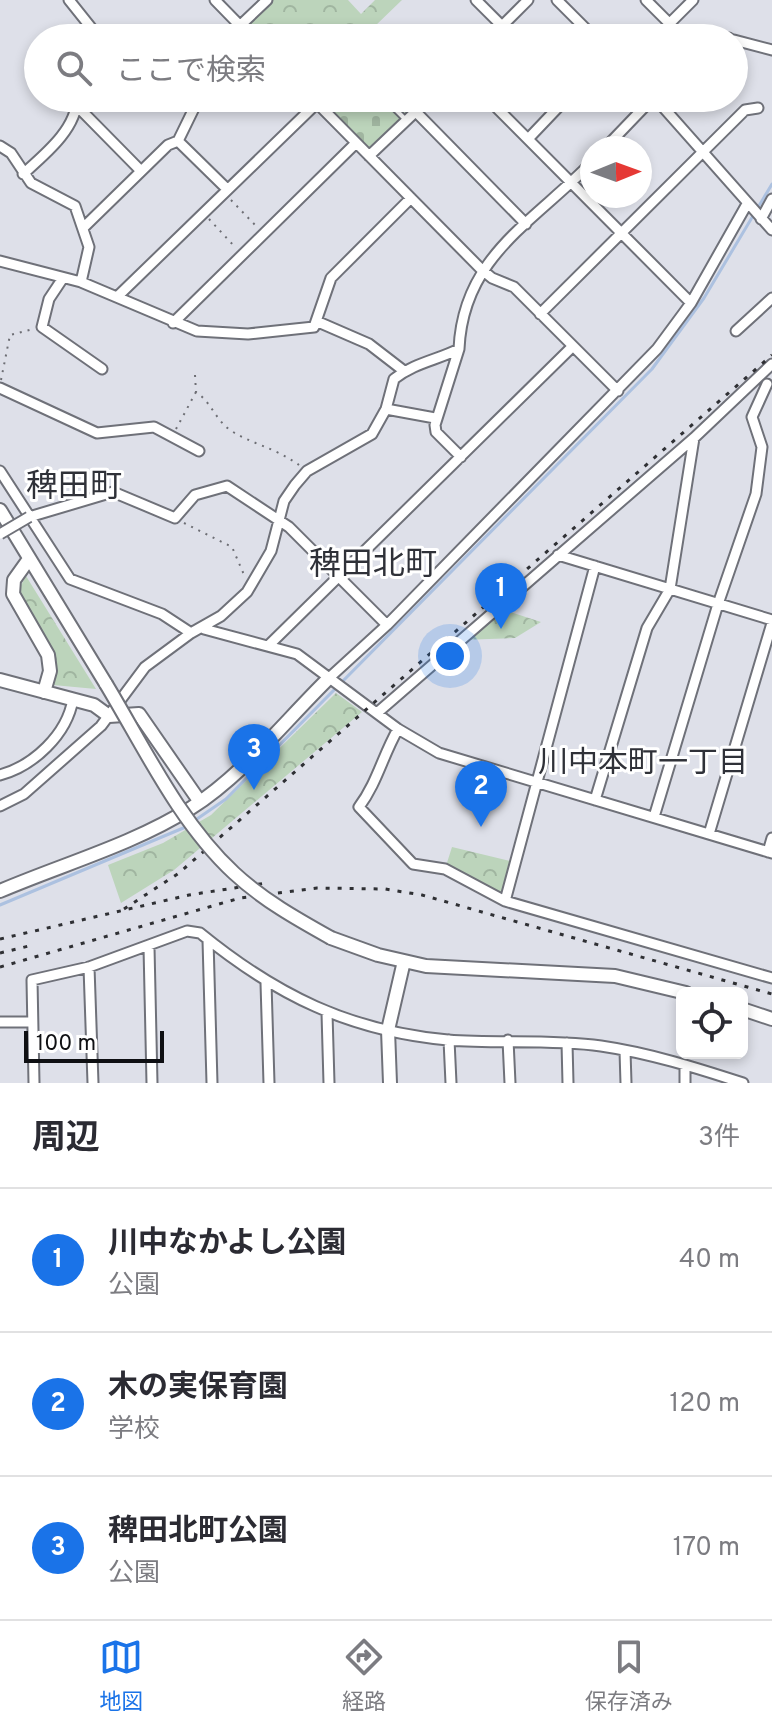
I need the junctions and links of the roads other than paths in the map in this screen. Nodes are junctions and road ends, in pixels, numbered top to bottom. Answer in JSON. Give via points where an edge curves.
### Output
{"nodes":[{"id":1,"x":69,"y":0,"type":"edge"},
{"id":2,"x":215,"y":0,"type":"edge"},
{"id":3,"x":267,"y":0,"type":"edge"},
{"id":4,"x":476,"y":0,"type":"edge"},
{"id":5,"x":528,"y":0,"type":"edge"},
{"id":6,"x":557,"y":0,"type":"edge"},
{"id":7,"x":646,"y":0,"type":"edge"},
{"id":8,"x":693,"y":0,"type":"edge"},
{"id":9,"x":88,"y":24,"type":"edge"},
{"id":10,"x":238,"y":24,"type":"edge"},
{"id":11,"x":240,"y":24,"type":"edge"},
{"id":12,"x":501,"y":24,"type":"edge"},
{"id":13,"x":503,"y":24,"type":"edge"},
{"id":14,"x":581,"y":24,"type":"edge"},
{"id":15,"x":669,"y":24,"type":"joint"},
{"id":16,"x":748,"y":43,"type":"edge"},
{"id":17,"x":772,"y":50,"type":"edge"},
{"id":18,"x":758,"y":108,"type":"dead end"},
{"id":19,"x":748,"y":110,"type":"edge"},
{"id":20,"x":73,"y":112,"type":"edge"},
{"id":21,"x":86,"y":112,"type":"edge"},
{"id":22,"x":192,"y":112,"type":"edge"},
{"id":23,"x":305,"y":112,"type":"edge"},
{"id":24,"x":328,"y":112,"type":"edge"},
{"id":25,"x":397,"y":112,"type":"edge"},
{"id":26,"x":416,"y":112,"type":"joint"},
{"id":27,"x":501,"y":112,"type":"edge"},
{"id":28,"x":554,"y":112,"type":"edge"},
{"id":29,"x":640,"y":112,"type":"edge"},
{"id":30,"x":668,"y":112,"type":"edge"},
{"id":31,"x":743,"y":112,"type":"edge"},
{"id":32,"x":406,"y":121,"type":"junction"},
{"id":33,"x":617,"y":136,"type":"edge"},
{"id":34,"x":528,"y":139,"type":"junction"},
{"id":35,"x":178,"y":141,"type":"junction"},
{"id":36,"x":356,"y":143,"type":"junction"},
{"id":37,"x":0,"y":146,"type":"edge"},
{"id":38,"x":704,"y":149,"type":"junction"},
{"id":39,"x":369,"y":156,"type":"junction"},
{"id":40,"x":141,"y":171,"type":"junction"},
{"id":41,"x":580,"y":172,"type":"edge"},
{"id":42,"x":23,"y":174,"type":"junction"},
{"id":43,"x":570,"y":181,"type":"junction"},
{"id":44,"x":227,"y":189,"type":"junction"},
{"id":45,"x":411,"y":198,"type":"junction"},
{"id":46,"x":772,"y":199,"type":"edge"},
{"id":47,"x":749,"y":205,"type":"junction"},
{"id":48,"x":760,"y":218,"type":"junction"},
{"id":49,"x":526,"y":224,"type":"junction"},
{"id":50,"x":83,"y":228,"type":"junction"},
{"id":51,"x":772,"y":230,"type":"edge"},
{"id":52,"x":622,"y":233,"type":"junction"},
{"id":53,"x":0,"y":262,"type":"edge"},
{"id":54,"x":481,"y":269,"type":"junction"},
{"id":55,"x":63,"y":278,"type":"junction"},
{"id":56,"x":81,"y":282,"type":"junction"},
{"id":57,"x":117,"y":297,"type":"junction"},
{"id":58,"x":772,"y":298,"type":"edge"},
{"id":59,"x":691,"y":303,"type":"junction"},
{"id":60,"x":540,"y":314,"type":"junction"},
{"id":61,"x":316,"y":321,"type":"junction"},
{"id":62,"x":173,"y":323,"type":"junction"},
{"id":63,"x":736,"y":331,"type":"dead end"},
{"id":64,"x":572,"y":347,"type":"junction"},
{"id":65,"x":459,"y":349,"type":"junction"},
{"id":66,"x":772,"y":364,"type":"edge"},
{"id":67,"x":102,"y":369,"type":"dead end"},
{"id":68,"x":404,"y":371,"type":"junction"},
{"id":69,"x":756,"y":379,"type":"junction"},
{"id":70,"x":770,"y":385,"type":"edge"},
{"id":71,"x":0,"y":387,"type":"edge"},
{"id":72,"x":618,"y":391,"type":"junction"},
{"id":73,"x":386,"y":409,"type":"junction"},
{"id":74,"x":435,"y":418,"type":"junction"},
{"id":75,"x":694,"y":438,"type":"junction"},
{"id":76,"x":199,"y":451,"type":"dead end"},
{"id":77,"x":461,"y":457,"type":"junction"},
{"id":78,"x":0,"y":471,"type":"edge"},
{"id":79,"x":0,"y":510,"type":"edge"},
{"id":80,"x":29,"y":517,"type":"junction"},
{"id":81,"x":278,"y":520,"type":"junction"},
{"id":82,"x":0,"y":534,"type":"edge"},
{"id":83,"x":558,"y":555,"type":"junction"},
{"id":84,"x":29,"y":559,"type":"junction"},
{"id":85,"x":595,"y":566,"type":"junction"},
{"id":86,"x":338,"y":578,"type":"junction"},
{"id":87,"x":670,"y":589,"type":"junction"},
{"id":88,"x":718,"y":604,"type":"junction"},
{"id":89,"x":772,"y":622,"type":"edge"},
{"id":90,"x":387,"y":625,"type":"junction"},
{"id":91,"x":204,"y":629,"type":"junction"},
{"id":92,"x":191,"y":633,"type":"junction"},
{"id":93,"x":268,"y":646,"type":"junction"},
{"id":94,"x":0,"y":680,"type":"edge"},
{"id":95,"x":331,"y":680,"type":"junction"},
{"id":96,"x":44,"y":692,"type":"junction"},
{"id":97,"x":73,"y":699,"type":"junction"},
{"id":98,"x":377,"y":713,"type":"junction"},
{"id":99,"x":109,"y":716,"type":"junction"},
{"id":100,"x":398,"y":729,"type":"junction"},
{"id":101,"x":0,"y":775,"type":"edge"},
{"id":102,"x":535,"y":784,"type":"junction"},
{"id":103,"x":595,"y":800,"type":"junction"},
{"id":104,"x":200,"y":802,"type":"junction"},
{"id":105,"x":0,"y":806,"type":"edge"},
{"id":106,"x":654,"y":817,"type":"junction"},
{"id":107,"x":709,"y":834,"type":"junction"},
{"id":108,"x":772,"y":838,"type":"edge"},
{"id":109,"x":770,"y":853,"type":"edge"},
{"id":110,"x":0,"y":891,"type":"edge"},
{"id":111,"x":505,"y":901,"type":"junction"},
{"id":112,"x":208,"y":940,"type":"junction"},
{"id":113,"x":149,"y":947,"type":"junction"},
{"id":114,"x":404,"y":961,"type":"junction"},
{"id":115,"x":89,"y":967,"type":"junction"},
{"id":116,"x":772,"y":978,"type":"edge"},
{"id":117,"x":266,"y":983,"type":"junction"},
{"id":118,"x":676,"y":991,"type":"edge"},
{"id":119,"x":748,"y":1011,"type":"edge"},
{"id":120,"x":327,"y":1013,"type":"junction"},
{"id":121,"x":772,"y":1019,"type":"edge"},
{"id":122,"x":0,"y":1022,"type":"edge"},
{"id":123,"x":32,"y":1022,"type":"junction"},
{"id":124,"x":388,"y":1030,"type":"junction"},
{"id":125,"x":449,"y":1040,"type":"junction"},
{"id":126,"x":508,"y":1040,"type":"junction"},
{"id":127,"x":567,"y":1043,"type":"junction"},
{"id":128,"x":625,"y":1051,"type":"junction"},
{"id":129,"x":685,"y":1065,"type":"junction"},
{"id":130,"x":34,"y":1083,"type":"edge"},
{"id":131,"x":93,"y":1083,"type":"edge"},
{"id":132,"x":152,"y":1083,"type":"edge"},
{"id":133,"x":212,"y":1083,"type":"edge"},
{"id":134,"x":269,"y":1083,"type":"edge"},
{"id":135,"x":329,"y":1083,"type":"edge"},
{"id":136,"x":390,"y":1083,"type":"edge"},
{"id":137,"x":451,"y":1083,"type":"edge"},
{"id":138,"x":510,"y":1083,"type":"edge"},
{"id":139,"x":568,"y":1083,"type":"edge"},
{"id":140,"x":626,"y":1083,"type":"edge"},
{"id":141,"x":685,"y":1083,"type":"edge"},
{"id":142,"x":743,"y":1083,"type":"edge"}],
"edges":[{"from":1,"to":9,"type":"street"},
{"from":2,"to":10,"type":"street"},
{"from":3,"to":11,"type":"street"},
{"from":4,"to":12,"type":"street"},
{"from":5,"to":13,"type":"street"},
{"from":6,"to":14,"type":"street"},
{"from":7,"to":15,"type":"street"},
{"from":8,"to":15,"type":"street"},
{"from":16,"to":17,"type":"street"},
{"from":18,"to":19,"type":"street"},
{"from":20,"to":42,"type":"street","via":[[63,134]]},
{"from":21,"to":40,"type":"street"},
{"from":22,"to":35,"type":"street"},
{"from":23,"to":44,"type":"street"},
{"from":24,"to":36,"type":"street"},
{"from":25,"to":32,"type":"lane"},
{"from":26,"to":32,"type":"street"},
{"from":26,"to":49,"type":"street"},
{"from":27,"to":34,"type":"street"},
{"from":28,"to":34,"type":"street"},
{"from":29,"to":33,"type":"street"},
{"from":30,"to":38,"type":"street"},
{"from":31,"to":38,"type":"street"},
{"from":32,"to":39,"type":"street"},
{"from":34,"to":43,"type":"street"},
{"from":35,"to":40,"type":"street"},
{"from":35,"to":44,"type":"street"},
{"from":36,"to":39,"type":"street"},
{"from":36,"to":62,"type":"street"},
{"from":37,"to":42,"type":"street","via":[[11,153]]},
{"from":38,"to":47,"type":"street"},
{"from":38,"to":52,"type":"street"},
{"from":39,"to":45,"type":"street"},
{"from":40,"to":50,"type":"street"},
{"from":41,"to":43,"type":"street"},
{"from":42,"to":50,"type":"street","via":[[75,206]]},
{"from":43,"to":49,"type":"street"},
{"from":43,"to":52,"type":"street"},
{"from":44,"to":57,"type":"street"},
{"from":45,"to":54,"type":"street"},
{"from":45,"to":61,"type":"street","via":[[331,278]]},
{"from":46,"to":48,"type":"street"},
{"from":47,"to":48,"type":"street"},
{"from":47,"to":59,"type":"street"},
{"from":48,"to":51,"type":"street"},
{"from":49,"to":54,"type":"street"},
{"from":50,"to":56,"type":"street","via":[[89,247]]},
{"from":52,"to":59,"type":"street"},
{"from":52,"to":60,"type":"street"},
{"from":53,"to":55,"type":"street"},
{"from":54,"to":60,"type":"street","via":[[514,287]]},
{"from":54,"to":65,"type":"street","via":[[466,300]]},
{"from":55,"to":56,"type":"street"},
{"from":55,"to":67,"type":"street","via":[[49,299],[42,327]]},
{"from":56,"to":57,"type":"street"},
{"from":57,"to":62,"type":"street"},
{"from":58,"to":63,"type":"street"},
{"from":59,"to":72,"type":"street"},
{"from":60,"to":64,"type":"street"},
{"from":61,"to":62,"type":"street","via":[[314,327],[235,334]]},
{"from":61,"to":68,"type":"street","via":[[369,344]]},
{"from":64,"to":72,"type":"street"},
{"from":64,"to":77,"type":"street"},
{"from":65,"to":68,"type":"street"},
{"from":65,"to":74,"type":"street"},
{"from":66,"to":69,"type":"street"},
{"from":68,"to":73,"type":"street","via":[[394,379]]},
{"from":69,"to":70,"type":"street"},
{"from":69,"to":75,"type":"street"},
{"from":70,"to":88,"type":"street","via":[[752,417],[762,447],[756,494]]},
{"from":71,"to":76,"type":"street","via":[[97,433],[154,427]]},
{"from":72,"to":90,"type":"street"},
{"from":73,"to":74,"type":"street"},
{"from":73,"to":81,"type":"street","via":[[372,434],[307,471],[284,501]]},
{"from":74,"to":77,"type":"street","via":[[436,432]]},
{"from":75,"to":83,"type":"street"},
{"from":75,"to":87,"type":"street"},
{"from":77,"to":86,"type":"street"},
{"from":78,"to":80,"type":"street"},
{"from":79,"to":84,"type":"street"},
{"from":80,"to":81,"type":"street","via":[[113,492],[175,518],[195,495],[227,486]]},
{"from":80,"to":82,"type":"street","bridge":true},
{"from":80,"to":92,"type":"street","via":[[70,579],[162,614]]},
{"from":81,"to":86,"type":"street"},
{"from":81,"to":91,"type":"street","via":[[271,551],[247,592]]},
{"from":83,"to":85,"type":"street"},
{"from":83,"to":98,"type":"street"},
{"from":84,"to":96,"type":"street","via":[[14,580],[13,594],[48,655]]},
{"from":84,"to":114,"type":"street","bridge":true,"via":[[212,850],[254,890],[331,938]]},
{"from":85,"to":87,"type":"street"},
{"from":85,"to":102,"type":"street"},
{"from":86,"to":90,"type":"street"},
{"from":86,"to":93,"type":"street"},
{"from":87,"to":88,"type":"street"},
{"from":87,"to":103,"type":"street","via":[[647,628]]},
{"from":88,"to":89,"type":"street"},
{"from":88,"to":106,"type":"street"},
{"from":89,"to":107,"type":"street"},
{"from":90,"to":95,"type":"street"},
{"from":91,"to":92,"type":"street"},
{"from":91,"to":93,"type":"street"},
{"from":92,"to":99,"type":"street","via":[[145,667]]},
{"from":93,"to":95,"type":"street","via":[[297,654]]},
{"from":94,"to":96,"type":"street"},
{"from":95,"to":98,"type":"street"},
{"from":95,"to":104,"type":"street"},
{"from":96,"to":97,"type":"street"},
{"from":97,"to":99,"type":"street"},
{"from":97,"to":101,"type":"street","via":[[71,712],[43,751],[26,766]]},
{"from":98,"to":100,"type":"street"},
{"from":99,"to":104,"type":"street","via":[[139,714],[147,721]]},
{"from":99,"to":105,"type":"street","via":[[24,794]]},
{"from":100,"to":102,"type":"street","via":[[424,747]]},
{"from":100,"to":111,"type":"street","via":[[382,756],[374,787],[359,807],[413,864],[445,869]]},
{"from":102,"to":103,"type":"street"},
{"from":102,"to":111,"type":"street"},
{"from":103,"to":106,"type":"street"},
{"from":104,"to":110,"type":"street","via":[[138,835]]},
{"from":106,"to":107,"type":"street"},
{"from":107,"to":109,"type":"street"},
{"from":108,"to":109,"type":"street"},
{"from":111,"to":116,"type":"street"},
{"from":112,"to":113,"type":"street","via":[[187,931]]},
{"from":112,"to":117,"type":"street"},
{"from":112,"to":133,"type":"street"},
{"from":113,"to":115,"type":"street"},
{"from":113,"to":132,"type":"street"},
{"from":114,"to":118,"type":"street","via":[[615,976]]},
{"from":114,"to":124,"type":"street"},
{"from":115,"to":123,"type":"street","via":[[32,980]]},
{"from":115,"to":131,"type":"street"},
{"from":117,"to":120,"type":"street"},
{"from":117,"to":134,"type":"street"},
{"from":119,"to":121,"type":"street"},
{"from":120,"to":124,"type":"street"},
{"from":120,"to":135,"type":"street"},
{"from":122,"to":123,"type":"street"},
{"from":123,"to":130,"type":"street"},
{"from":124,"to":125,"type":"street"},
{"from":124,"to":136,"type":"street"},
{"from":125,"to":126,"type":"street"},
{"from":125,"to":137,"type":"street"},
{"from":126,"to":127,"type":"street"},
{"from":126,"to":138,"type":"street"},
{"from":127,"to":128,"type":"street"},
{"from":127,"to":139,"type":"street"},
{"from":128,"to":129,"type":"street"},
{"from":128,"to":140,"type":"street"},
{"from":129,"to":141,"type":"street"},
{"from":129,"to":142,"type":"street"}]}
